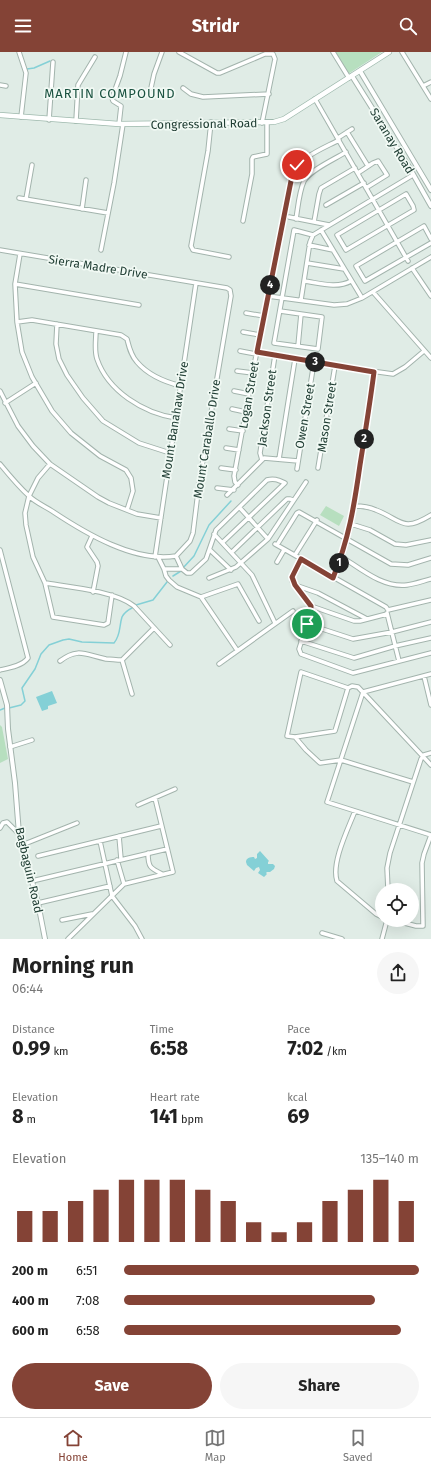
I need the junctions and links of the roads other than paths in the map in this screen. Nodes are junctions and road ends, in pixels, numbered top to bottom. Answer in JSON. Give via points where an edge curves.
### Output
{"nodes":[{"id":1,"x":21,"y":52,"type":"edge"},
{"id":2,"x":126,"y":52,"type":"edge"},
{"id":3,"x":162,"y":52,"type":"edge"},
{"id":4,"x":179,"y":52,"type":"edge"},
{"id":5,"x":333,"y":52,"type":"edge"},
{"id":6,"x":389,"y":52,"type":"edge"},
{"id":7,"x":402,"y":52,"type":"edge"},
{"id":8,"x":261,"y":54,"type":"edge"},
{"id":9,"x":95,"y":57,"type":"dead end"},
{"id":10,"x":53,"y":62,"type":"dead end"},
{"id":11,"x":360,"y":71,"type":"junction"},
{"id":12,"x":350,"y":77,"type":"junction"},
{"id":13,"x":431,"y":82,"type":"edge"},
{"id":14,"x":0,"y":85,"type":"edge"},
{"id":15,"x":6,"y":86,"type":"dead end"},
{"id":16,"x":370,"y":86,"type":"junction"},
{"id":17,"x":423,"y":86,"type":"junction"},
{"id":18,"x":151,"y":88,"type":"dead end"},
{"id":19,"x":183,"y":88,"type":"dead end"},
{"id":20,"x":362,"y":91,"type":"junction"},
{"id":21,"x":269,"y":94,"type":"junction"},
{"id":22,"x":315,"y":99,"type":"junction"},
{"id":23,"x":431,"y":99,"type":"edge"},
{"id":24,"x":0,"y":115,"type":"edge"},
{"id":25,"x":21,"y":117,"type":"junction"},
{"id":26,"x":49,"y":120,"type":"junction"},
{"id":27,"x":76,"y":122,"type":"junction"},
{"id":28,"x":211,"y":122,"type":"junction"},
{"id":29,"x":265,"y":123,"type":"junction"},
{"id":30,"x":121,"y":124,"type":"junction"},
{"id":31,"x":352,"y":129,"type":"dead end"},
{"id":32,"x":347,"y":132,"type":"junction"},
{"id":33,"x":338,"y":139,"type":"junction"},
{"id":34,"x":346,"y":152,"type":"junction"},
{"id":35,"x":32,"y":165,"type":"dead end"},
{"id":36,"x":368,"y":166,"type":"junction"},
{"id":37,"x":355,"y":168,"type":"junction"},
{"id":38,"x":358,"y":173,"type":"junction"},
{"id":39,"x":413,"y":175,"type":"junction"},
{"id":40,"x":86,"y":180,"type":"dead end"},
{"id":41,"x":364,"y":183,"type":"junction"},
{"id":42,"x":366,"y":188,"type":"junction"},
{"id":43,"x":431,"y":190,"type":"edge"},
{"id":44,"x":19,"y":198,"type":"dead end"},
{"id":45,"x":26,"y":199,"type":"junction"},
{"id":46,"x":373,"y":199,"type":"junction"},
{"id":47,"x":326,"y":205,"type":"dead end"},
{"id":48,"x":431,"y":206,"type":"edge"},
{"id":49,"x":82,"y":209,"type":"junction"},
{"id":50,"x":379,"y":210,"type":"junction"},
{"id":51,"x":108,"y":213,"type":"junction"},
{"id":52,"x":289,"y":217,"type":"dead end"},
{"id":53,"x":296,"y":219,"type":"junction"},
{"id":54,"x":243,"y":221,"type":"dead end"},
{"id":55,"x":314,"y":222,"type":"junction"},
{"id":56,"x":330,"y":225,"type":"junction"},
{"id":57,"x":388,"y":226,"type":"junction"},
{"id":58,"x":321,"y":230,"type":"junction"},
{"id":59,"x":314,"y":235,"type":"junction"},
{"id":60,"x":431,"y":239,"type":"edge"},
{"id":61,"x":397,"y":242,"type":"junction"},
{"id":62,"x":431,"y":242,"type":"edge"},
{"id":63,"x":309,"y":245,"type":"junction"},
{"id":64,"x":0,"y":250,"type":"edge"},
{"id":65,"x":101,"y":250,"type":"dead end"},
{"id":66,"x":333,"y":250,"type":"junction"},
{"id":67,"x":20,"y":254,"type":"junction"},
{"id":68,"x":229,"y":257,"type":"dead end"},
{"id":69,"x":431,"y":257,"type":"edge"},
{"id":70,"x":407,"y":259,"type":"junction"},
{"id":71,"x":306,"y":263,"type":"junction"},
{"id":72,"x":412,"y":268,"type":"junction"},
{"id":73,"x":344,"y":269,"type":"junction"},
{"id":74,"x":304,"y":281,"type":"junction"},
{"id":75,"x":351,"y":281,"type":"junction"},
{"id":76,"x":196,"y":283,"type":"junction"},
{"id":77,"x":15,"y":284,"type":"junction"},
{"id":78,"x":373,"y":292,"type":"junction"},
{"id":79,"x":231,"y":296,"type":"joint"},
{"id":80,"x":268,"y":296,"type":"junction"},
{"id":81,"x":431,"y":296,"type":"edge"},
{"id":82,"x":282,"y":298,"type":"junction"},
{"id":83,"x":362,"y":298,"type":"junction"},
{"id":84,"x":301,"y":300,"type":"junction"},
{"id":85,"x":139,"y":305,"type":"dead end"},
{"id":86,"x":280,"y":312,"type":"junction"},
{"id":87,"x":246,"y":313,"type":"dead end"},
{"id":88,"x":301,"y":314,"type":"junction"},
{"id":89,"x":264,"y":316,"type":"junction"},
{"id":90,"x":16,"y":322,"type":"junction"},
{"id":91,"x":57,"y":324,"type":"junction"},
{"id":92,"x":96,"y":331,"type":"junction"},
{"id":93,"x":243,"y":332,"type":"dead end"},
{"id":94,"x":260,"y":335,"type":"junction"},
{"id":95,"x":298,"y":346,"type":"junction"},
{"id":96,"x":240,"y":351,"type":"dead end"},
{"id":97,"x":424,"y":351,"type":"junction"},
{"id":98,"x":256,"y":353,"type":"junction"},
{"id":99,"x":275,"y":355,"type":"junction"},
{"id":100,"x":431,"y":358,"type":"edge"},
{"id":101,"x":295,"y":359,"type":"junction"},
{"id":102,"x":314,"y":362,"type":"junction"},
{"id":103,"x":335,"y":366,"type":"junction"},
{"id":104,"x":237,"y":371,"type":"dead end"},
{"id":105,"x":374,"y":372,"type":"junction"},
{"id":106,"x":253,"y":373,"type":"junction"},
{"id":107,"x":36,"y":383,"type":"junction"},
{"id":108,"x":181,"y":386,"type":"junction"},
{"id":109,"x":0,"y":391,"type":"edge"},
{"id":110,"x":234,"y":391,"type":"dead end"},
{"id":111,"x":249,"y":394,"type":"junction"},
{"id":112,"x":5,"y":403,"type":"junction"},
{"id":113,"x":232,"y":409,"type":"dead end"},
{"id":114,"x":246,"y":412,"type":"junction"},
{"id":115,"x":176,"y":418,"type":"junction"},
{"id":116,"x":229,"y":429,"type":"dead end"},
{"id":117,"x":243,"y":431,"type":"junction"},
{"id":118,"x":226,"y":448,"type":"dead end"},
{"id":119,"x":239,"y":450,"type":"junction"},
{"id":120,"x":170,"y":453,"type":"junction"},
{"id":121,"x":279,"y":459,"type":"junction"},
{"id":122,"x":262,"y":460,"type":"junction"},
{"id":123,"x":298,"y":461,"type":"junction"},
{"id":124,"x":0,"y":464,"type":"edge"},
{"id":125,"x":50,"y":464,"type":"junction"},
{"id":126,"x":221,"y":468,"type":"dead end"},
{"id":127,"x":318,"y":468,"type":"dead end"},
{"id":128,"x":297,"y":469,"type":"dead end"},
{"id":129,"x":236,"y":470,"type":"junction"},
{"id":130,"x":306,"y":482,"type":"dead end"},
{"id":131,"x":238,"y":485,"type":"junction"},
{"id":132,"x":217,"y":488,"type":"dead end"},
{"id":133,"x":234,"y":490,"type":"junction"},
{"id":134,"x":227,"y":495,"type":"dead end"},
{"id":135,"x":29,"y":496,"type":"junction"},
{"id":136,"x":293,"y":500,"type":"junction"},
{"id":137,"x":355,"y":506,"type":"junction"},
{"id":138,"x":240,"y":508,"type":"junction"},
{"id":139,"x":127,"y":510,"type":"junction"},
{"id":140,"x":249,"y":517,"type":"junction"},
{"id":141,"x":431,"y":517,"type":"edge"},
{"id":142,"x":161,"y":518,"type":"junction"},
{"id":143,"x":317,"y":520,"type":"junction"},
{"id":144,"x":351,"y":524,"type":"junction"},
{"id":145,"x":258,"y":527,"type":"junction"},
{"id":146,"x":214,"y":534,"type":"junction"},
{"id":147,"x":92,"y":536,"type":"junction"},
{"id":148,"x":348,"y":538,"type":"junction"},
{"id":149,"x":268,"y":539,"type":"junction"},
{"id":150,"x":431,"y":540,"type":"edge"},
{"id":151,"x":223,"y":542,"type":"junction"},
{"id":152,"x":0,"y":550,"type":"edge"},
{"id":153,"x":210,"y":550,"type":"junction"},
{"id":154,"x":284,"y":550,"type":"junction"},
{"id":155,"x":232,"y":552,"type":"junction"},
{"id":156,"x":295,"y":555,"type":"junction"},
{"id":157,"x":176,"y":556,"type":"junction"},
{"id":158,"x":157,"y":557,"type":"junction"},
{"id":159,"x":342,"y":557,"type":"junction"},
{"id":160,"x":431,"y":558,"type":"edge"},
{"id":161,"x":301,"y":559,"type":"junction"},
{"id":162,"x":277,"y":562,"type":"dead end"},
{"id":163,"x":241,"y":563,"type":"junction"},
{"id":164,"x":164,"y":569,"type":"junction"},
{"id":165,"x":182,"y":569,"type":"junction"},
{"id":166,"x":231,"y":570,"type":"junction"},
{"id":167,"x":209,"y":578,"type":"dead end"},
{"id":168,"x":333,"y":578,"type":"junction"},
{"id":169,"x":431,"y":578,"type":"edge"},
{"id":170,"x":45,"y":584,"type":"junction"},
{"id":171,"x":295,"y":585,"type":"junction"},
{"id":172,"x":93,"y":592,"type":"junction"},
{"id":173,"x":112,"y":595,"type":"junction"},
{"id":174,"x":201,"y":597,"type":"junction"},
{"id":175,"x":431,"y":600,"type":"edge"},
{"id":176,"x":311,"y":606,"type":"junction"},
{"id":177,"x":292,"y":611,"type":"dead end"},
{"id":178,"x":388,"y":612,"type":"junction"},
{"id":179,"x":367,"y":619,"type":"junction"},
{"id":180,"x":259,"y":621,"type":"dead end"},
{"id":181,"x":431,"y":622,"type":"edge"},
{"id":182,"x":275,"y":623,"type":"junction"},
{"id":183,"x":307,"y":624,"type":"junction"},
{"id":184,"x":154,"y":628,"type":"junction"},
{"id":185,"x":392,"y":632,"type":"junction"},
{"id":186,"x":431,"y":638,"type":"edge"},
{"id":187,"x":301,"y":641,"type":"junction"},
{"id":188,"x":170,"y":645,"type":"dead end"},
{"id":189,"x":395,"y":646,"type":"junction"},
{"id":190,"x":237,"y":650,"type":"junction"},
{"id":191,"x":431,"y":653,"type":"edge"},
{"id":192,"x":122,"y":660,"type":"junction"},
{"id":193,"x":60,"y":661,"type":"dead end"},
{"id":194,"x":399,"y":661,"type":"junction"},
{"id":195,"x":219,"y":664,"type":"dead end"},
{"id":196,"x":0,"y":670,"type":"edge"},
{"id":197,"x":431,"y":674,"type":"edge"},
{"id":198,"x":424,"y":676,"type":"junction"},
{"id":199,"x":0,"y":680,"type":"edge"},
{"id":200,"x":348,"y":688,"type":"junction"},
{"id":201,"x":363,"y":692,"type":"junction"},
{"id":202,"x":132,"y":694,"type":"dead end"},
{"id":203,"x":431,"y":706,"type":"edge"},
{"id":204,"x":295,"y":737,"type":"junction"},
{"id":205,"x":32,"y":740,"type":"dead end"},
{"id":206,"x":10,"y":746,"type":"junction"},
{"id":207,"x":431,"y":753,"type":"edge"},
{"id":208,"x":422,"y":756,"type":"junction"},
{"id":209,"x":340,"y":760,"type":"junction"},
{"id":210,"x":431,"y":765,"type":"edge"},
{"id":211,"x":413,"y":782,"type":"junction"},
{"id":212,"x":175,"y":789,"type":"dead end"},
{"id":213,"x":155,"y":798,"type":"junction"},
{"id":214,"x":138,"y":805,"type":"dead end"},
{"id":215,"x":355,"y":811,"type":"junction"},
{"id":216,"x":77,"y":823,"type":"dead end"},
{"id":217,"x":399,"y":825,"type":"junction"},
{"id":218,"x":161,"y":826,"type":"junction"},
{"id":219,"x":0,"y":828,"type":"edge"},
{"id":220,"x":19,"y":834,"type":"junction"},
{"id":221,"x":431,"y":835,"type":"edge"},
{"id":222,"x":119,"y":836,"type":"junction"},
{"id":223,"x":100,"y":841,"type":"junction"},
{"id":224,"x":22,"y":845,"type":"junction"},
{"id":225,"x":167,"y":848,"type":"junction"},
{"id":226,"x":148,"y":853,"type":"junction"},
{"id":227,"x":38,"y":856,"type":"dead end"},
{"id":228,"x":121,"y":859,"type":"junction"},
{"id":229,"x":117,"y":860,"type":"junction"},
{"id":230,"x":104,"y":863,"type":"junction"},
{"id":231,"x":162,"y":874,"type":"junction"},
{"id":232,"x":32,"y":881,"type":"junction"},
{"id":233,"x":388,"y":883,"type":"edge"},
{"id":234,"x":124,"y":884,"type":"junction"},
{"id":235,"x":110,"y":886,"type":"junction"},
{"id":236,"x":112,"y":896,"type":"junction"},
{"id":237,"x":38,"y":903,"type":"junction"},
{"id":238,"x":375,"y":913,"type":"edge"},
{"id":239,"x":93,"y":914,"type":"junction"},
{"id":240,"x":62,"y":920,"type":"dead end"},
{"id":241,"x":419,"y":926,"type":"edge"},
{"id":242,"x":385,"y":927,"type":"edge"},
{"id":243,"x":322,"y":933,"type":"dead end"},
{"id":244,"x":45,"y":939,"type":"edge"},
{"id":245,"x":68,"y":939,"type":"edge"},
{"id":246,"x":142,"y":939,"type":"edge"},
{"id":247,"x":342,"y":939,"type":"edge"},
{"id":248,"x":382,"y":939,"type":"edge"}],
"edges":[{"from":1,"to":25,"type":"street","via":[[26,73]]},
{"from":2,"to":30,"type":"street","via":[[112,98],[121,106]]},
{"from":3,"to":18,"type":"street"},
{"from":4,"to":8,"type":"street","via":[[217,73]]},
{"from":5,"to":12,"type":"street"},
{"from":6,"to":11,"type":"main road","name":"Congressional Road"},
{"from":7,"to":17,"type":"street"},
{"from":8,"to":21,"type":"street","via":[[271,53],[275,56]]},
{"from":9,"to":27,"type":"street","via":[[78,85]]},
{"from":10,"to":26,"type":"street"},
{"from":11,"to":12,"type":"main road","name":"Congressional Road"},
{"from":11,"to":16,"type":"street","name":"Saranay Road"},
{"from":12,"to":20,"type":"street","name":"Saranay Road"},
{"from":12,"to":22,"type":"main road","name":"Congressional Road"},
{"from":13,"to":17,"type":"street"},
{"from":14,"to":15,"type":"street"},
{"from":16,"to":20,"type":"street"},
{"from":16,"to":43,"type":"street","name":"Saranay Road"},
{"from":17,"to":23,"type":"street"},
{"from":19,"to":21,"type":"street","via":[[191,94],[203,97]]},
{"from":20,"to":39,"type":"street","name":"Saranay Road"},
{"from":21,"to":29,"type":"street"},
{"from":22,"to":29,"type":"main road","name":"Congressional Road","via":[[284,119]]},
{"from":22,"to":33,"type":"street"},
{"from":24,"to":25,"type":"main road","name":"Congressional Road"},
{"from":25,"to":26,"type":"main road","name":"Congressional Road"},
{"from":26,"to":27,"type":"main road","name":"Congressional Road"},
{"from":27,"to":30,"type":"main road","name":"Congressional Road"},
{"from":28,"to":29,"type":"main road","name":"Congressional Road"},
{"from":28,"to":30,"type":"main road","name":"Congressional Road"},
{"from":28,"to":68,"type":"street","via":[[191,246],[196,251]]},
{"from":29,"to":54,"type":"street","via":[[266,154],[252,159],[252,174]]},
{"from":30,"to":51,"type":"street"},
{"from":31,"to":32,"type":"street","name":"Logan Street"},
{"from":32,"to":33,"type":"street","name":"Logan Street"},
{"from":32,"to":36,"type":"street"},
{"from":33,"to":34,"type":"street"},
{"from":33,"to":80,"type":"street","name":"Logan Street","via":[[306,158],[294,170]]},
{"from":34,"to":37,"type":"street"},
{"from":34,"to":53,"type":"street","via":[[306,178]]},
{"from":35,"to":45,"type":"street"},
{"from":36,"to":38,"type":"street"},
{"from":36,"to":42,"type":"street","via":[[378,162],[387,175]]},
{"from":37,"to":38,"type":"street"},
{"from":37,"to":55,"type":"street","via":[[322,188]]},
{"from":38,"to":41,"type":"street"},
{"from":39,"to":46,"type":"street"},
{"from":39,"to":48,"type":"street","name":"Saranay Road"},
{"from":40,"to":49,"type":"street"},
{"from":41,"to":42,"type":"street"},
{"from":41,"to":47,"type":"street"},
{"from":42,"to":46,"type":"street"},
{"from":44,"to":45,"type":"street"},
{"from":45,"to":49,"type":"street"},
{"from":46,"to":50,"type":"street"},
{"from":46,"to":56,"type":"street"},
{"from":49,"to":51,"type":"street"},
{"from":50,"to":57,"type":"street"},
{"from":50,"to":57,"type":"street","via":[[406,194],[413,206],[414,210]]},
{"from":50,"to":57,"type":"street","via":[[338,235],[346,250]]},
{"from":51,"to":65,"type":"street"},
{"from":52,"to":53,"type":"street"},
{"from":53,"to":55,"type":"street"},
{"from":55,"to":56,"type":"street"},
{"from":56,"to":58,"type":"street"},
{"from":57,"to":61,"type":"street"},
{"from":58,"to":59,"type":"street"},
{"from":58,"to":66,"type":"street"},
{"from":59,"to":63,"type":"street"},
{"from":59,"to":82,"type":"street","via":[[294,230]]},
{"from":60,"to":61,"type":"street","via":[[424,226]]},
{"from":61,"to":70,"type":"street"},
{"from":61,"to":70,"type":"street","via":[[356,266],[365,281]]},
{"from":62,"to":70,"type":"street"},
{"from":63,"to":66,"type":"street"},
{"from":63,"to":71,"type":"street"},
{"from":64,"to":67,"type":"street","name":"Sierra Madre Drive"},
{"from":66,"to":73,"type":"street"},
{"from":67,"to":76,"type":"street","name":"Sierra Madre Drive"},
{"from":67,"to":77,"type":"street"},
{"from":69,"to":72,"type":"street"},
{"from":71,"to":73,"type":"street"},
{"from":71,"to":74,"type":"street"},
{"from":72,"to":78,"type":"street"},
{"from":72,"to":81,"type":"street"},
{"from":73,"to":75,"type":"street"},
{"from":74,"to":75,"type":"street","via":[[337,286]]},
{"from":74,"to":84,"type":"street"},
{"from":75,"to":83,"type":"street"},
{"from":76,"to":79,"type":"street","name":"Sierra Madre Drive","via":[[227,288]]},
{"from":76,"to":108,"type":"street","name":"Mount Banahaw Drive"},
{"from":77,"to":85,"type":"street"},
{"from":77,"to":90,"type":"street"},
{"from":78,"to":83,"type":"street"},
{"from":78,"to":97,"type":"street"},
{"from":79,"to":157,"type":"street","name":"Mount Caraballo Drive","via":[[193,533],[190,541]]},
{"from":80,"to":82,"type":"street"},
{"from":80,"to":89,"type":"street","name":"Logan Street"},
{"from":82,"to":84,"type":"street"},
{"from":82,"to":86,"type":"street"},
{"from":83,"to":84,"type":"street","via":[[339,305]]},
{"from":86,"to":88,"type":"street"},
{"from":86,"to":95,"type":"street","via":[[274,343]]},
{"from":87,"to":89,"type":"street"},
{"from":88,"to":95,"type":"street"},
{"from":88,"to":95,"type":"street","via":[[322,317],[318,349]]},
{"from":89,"to":94,"type":"street","name":"Logan Street"},
{"from":90,"to":91,"type":"street","via":[[32,320]]},
{"from":90,"to":107,"type":"street","via":[[22,352]]},
{"from":91,"to":92,"type":"street"},
{"from":91,"to":120,"type":"street","via":[[56,344],[59,359],[83,398],[104,421],[139,443]]},
{"from":92,"to":108,"type":"street","via":[[121,335],[127,339],[136,362],[150,374]]},
{"from":92,"to":115,"type":"street","via":[[97,358],[106,377],[123,394],[148,410]]},
{"from":93,"to":94,"type":"street"},
{"from":94,"to":98,"type":"street","name":"Logan Street"},
{"from":96,"to":98,"type":"street"},
{"from":97,"to":100,"type":"street"},
{"from":97,"to":105,"type":"street","via":[[397,373]]},
{"from":98,"to":99,"type":"street"},
{"from":98,"to":106,"type":"street","name":"Logan Street"},
{"from":99,"to":101,"type":"street"},
{"from":99,"to":122,"type":"street","name":"Jackson Street","via":[[260,452]]},
{"from":101,"to":102,"type":"street"},
{"from":101,"to":121,"type":"street"},
{"from":102,"to":103,"type":"street"},
{"from":102,"to":123,"type":"street","name":"Owen Street"},
{"from":103,"to":105,"type":"street"},
{"from":103,"to":127,"type":"street","name":"Mason Street"},
{"from":104,"to":106,"type":"street"},
{"from":105,"to":137,"type":"street"},
{"from":106,"to":111,"type":"street","name":"Logan Street"},
{"from":107,"to":112,"type":"street"},
{"from":107,"to":139,"type":"street","via":[[52,411],[71,433],[100,456],[126,470],[131,478],[133,491]]},
{"from":108,"to":115,"type":"street","name":"Mount Banahaw Drive"},
{"from":109,"to":112,"type":"street"},
{"from":110,"to":111,"type":"street"},
{"from":111,"to":114,"type":"street","name":"Logan Street"},
{"from":112,"to":125,"type":"street","via":[[18,426]]},
{"from":113,"to":114,"type":"street"},
{"from":114,"to":117,"type":"street","name":"Logan Street"},
{"from":115,"to":120,"type":"street","name":"Mount Banahaw Drive"},
{"from":116,"to":117,"type":"street"},
{"from":117,"to":119,"type":"street","name":"Logan Street"},
{"from":118,"to":119,"type":"street"},
{"from":119,"to":129,"type":"street","name":"Logan Street"},
{"from":120,"to":142,"type":"street","name":"Mount Banahaw Drive"},
{"from":121,"to":122,"type":"street"},
{"from":121,"to":123,"type":"street"},
{"from":122,"to":131,"type":"street"},
{"from":123,"to":128,"type":"street","name":"Owen Street"},
{"from":124,"to":135,"type":"street"},
{"from":125,"to":135,"type":"street","via":[[38,478]]},
{"from":125,"to":139,"type":"street","via":[[98,498]]},
{"from":126,"to":129,"type":"street"},
{"from":129,"to":131,"type":"street","name":"Logan Street","via":[[235,482]]},
{"from":130,"to":136,"type":"street"},
{"from":131,"to":133,"type":"street"},
{"from":132,"to":133,"type":"street"},
{"from":133,"to":134,"type":"street"},
{"from":135,"to":147,"type":"street"},
{"from":135,"to":170,"type":"street","via":[[25,513],[26,524],[33,557]]},
{"from":136,"to":145,"type":"street","via":[[287,499]]},
{"from":136,"to":149,"type":"street"},
{"from":137,"to":141,"type":"street","via":[[367,506],[378,510],[400,523],[416,523]]},
{"from":137,"to":144,"type":"street"},
{"from":138,"to":140,"type":"street"},
{"from":138,"to":140,"type":"street","via":[[267,480],[277,479],[285,484]]},
{"from":138,"to":146,"type":"street"},
{"from":139,"to":142,"type":"street"},
{"from":140,"to":145,"type":"street"},
{"from":140,"to":151,"type":"street"},
{"from":142,"to":158,"type":"street","name":"Mount Banahaw Drive"},
{"from":143,"to":148,"type":"street"},
{"from":143,"to":154,"type":"street","via":[[297,513],[276,545]]},
{"from":143,"to":156,"type":"street"},
{"from":144,"to":148,"type":"street"},
{"from":144,"to":150,"type":"street","via":[[370,530],[395,544],[406,545]]},
{"from":145,"to":149,"type":"street"},
{"from":145,"to":155,"type":"street"},
{"from":146,"to":151,"type":"street"},
{"from":146,"to":153,"type":"street"},
{"from":147,"to":158,"type":"street"},
{"from":147,"to":172,"type":"street","via":[[87,547],[98,566]]},
{"from":148,"to":159,"type":"street"},
{"from":148,"to":160,"type":"street","via":[[391,564],[408,565]]},
{"from":149,"to":163,"type":"street"},
{"from":151,"to":155,"type":"street"},
{"from":152,"to":196,"type":"street","via":[[28,658],[20,665]]},
{"from":153,"to":165,"type":"street","via":[[206,559],[191,573]]},
{"from":153,"to":166,"type":"street"},
{"from":154,"to":156,"type":"street"},
{"from":154,"to":162,"type":"street"},
{"from":155,"to":163,"type":"street"},
{"from":156,"to":161,"type":"street"},
{"from":157,"to":158,"type":"street"},
{"from":157,"to":165,"type":"street"},
{"from":158,"to":164,"type":"street"},
{"from":159,"to":168,"type":"street"},
{"from":159,"to":169,"type":"street","via":[[385,583],[407,585]]},
{"from":161,"to":168,"type":"street"},
{"from":161,"to":171,"type":"street","via":[[292,577]]},
{"from":163,"to":166,"type":"street"},
{"from":163,"to":182,"type":"street","via":[[252,575]]},
{"from":164,"to":165,"type":"street"},
{"from":164,"to":174,"type":"street","via":[[166,576],[177,587]]},
{"from":166,"to":167,"type":"street"},
{"from":168,"to":178,"type":"street","via":[[386,607]]},
{"from":170,"to":172,"type":"street"},
{"from":170,"to":173,"type":"street","via":[[53,617],[99,625],[108,623]]},
{"from":171,"to":176,"type":"street"},
{"from":171,"to":179,"type":"street","via":[[318,592]]},
{"from":172,"to":173,"type":"street"},
{"from":173,"to":184,"type":"street","via":[[134,606]]},
{"from":174,"to":180,"type":"street","via":[[238,584]]},
{"from":174,"to":190,"type":"street"},
{"from":175,"to":178,"type":"street"},
{"from":176,"to":179,"type":"street","via":[[354,621]]},
{"from":176,"to":183,"type":"street"},
{"from":177,"to":182,"type":"street"},
{"from":178,"to":179,"type":"street"},
{"from":178,"to":185,"type":"street"},
{"from":181,"to":185,"type":"street"},
{"from":182,"to":190,"type":"street"},
{"from":183,"to":185,"type":"street","via":[[353,639]]},
{"from":183,"to":187,"type":"street"},
{"from":184,"to":188,"type":"street"},
{"from":184,"to":192,"type":"street"},
{"from":185,"to":189,"type":"street"},
{"from":186,"to":189,"type":"street"},
{"from":187,"to":189,"type":"street","via":[[354,658]]},
{"from":187,"to":194,"type":"street","via":[[301,654],[353,673]]},
{"from":189,"to":194,"type":"street"},
{"from":190,"to":195,"type":"street"},
{"from":191,"to":194,"type":"street"},
{"from":192,"to":193,"type":"street","via":[[82,652],[72,653]]},
{"from":192,"to":202,"type":"street"},
{"from":197,"to":198,"type":"street"},
{"from":198,"to":201,"type":"street"},
{"from":198,"to":203,"type":"street"},
{"from":199,"to":206,"type":"street","name":"Bagbaguin Road","via":[[7,705]]},
{"from":200,"to":201,"type":"street","via":[[355,686]]},
{"from":200,"to":204,"type":"street","via":[[334,731]]},
{"from":200,"to":204,"type":"street","via":[[301,672],[287,736]]},
{"from":201,"to":208,"type":"street"},
{"from":201,"to":209,"type":"street"},
{"from":204,"to":209,"type":"street","via":[[320,763]]},
{"from":205,"to":206,"type":"street"},
{"from":206,"to":220,"type":"street","name":"Bagbaguin Road"},
{"from":207,"to":208,"type":"street"},
{"from":208,"to":210,"type":"street"},
{"from":208,"to":211,"type":"street"},
{"from":209,"to":211,"type":"street"},
{"from":209,"to":215,"type":"street","via":[[327,802]]},
{"from":211,"to":217,"type":"street"},
{"from":212,"to":213,"type":"street"},
{"from":213,"to":214,"type":"street"},
{"from":213,"to":218,"type":"street"},
{"from":215,"to":217,"type":"street"},
{"from":215,"to":238,"type":"street","via":[[335,875],[337,881]]},
{"from":216,"to":224,"type":"street"},
{"from":217,"to":221,"type":"street"},
{"from":217,"to":233,"type":"street","via":[[388,863]]},
{"from":218,"to":222,"type":"street"},
{"from":218,"to":225,"type":"street"},
{"from":219,"to":220,"type":"street","via":[[6,822]]},
{"from":220,"to":224,"type":"street","name":"Bagbaguin Road"},
{"from":221,"to":241,"type":"street","via":[[423,858],[423,926]]},
{"from":222,"to":223,"type":"street"},
{"from":222,"to":228,"type":"street"},
{"from":223,"to":227,"type":"street"},
{"from":223,"to":230,"type":"street"},
{"from":224,"to":232,"type":"street","name":"Bagbaguin Road"},
{"from":225,"to":226,"type":"street"},
{"from":225,"to":231,"type":"street","via":[[173,872]]},
{"from":226,"to":228,"type":"street"},
{"from":226,"to":231,"type":"street","via":[[151,869]]},
{"from":228,"to":229,"type":"street"},
{"from":229,"to":230,"type":"street"},
{"from":229,"to":234,"type":"street"},
{"from":230,"to":232,"type":"street"},
{"from":230,"to":235,"type":"street"},
{"from":231,"to":234,"type":"street"},
{"from":232,"to":237,"type":"street","name":"Bagbaguin Road"},
{"from":234,"to":236,"type":"street"},
{"from":235,"to":236,"type":"street"},
{"from":235,"to":237,"type":"street"},
{"from":236,"to":239,"type":"street"},
{"from":236,"to":246,"type":"street"},
{"from":237,"to":244,"type":"street","name":"Bagbaguin Road"},
{"from":239,"to":240,"type":"street"},
{"from":239,"to":245,"type":"street"},
{"from":242,"to":248,"type":"street"},
{"from":243,"to":247,"type":"street"}]}
